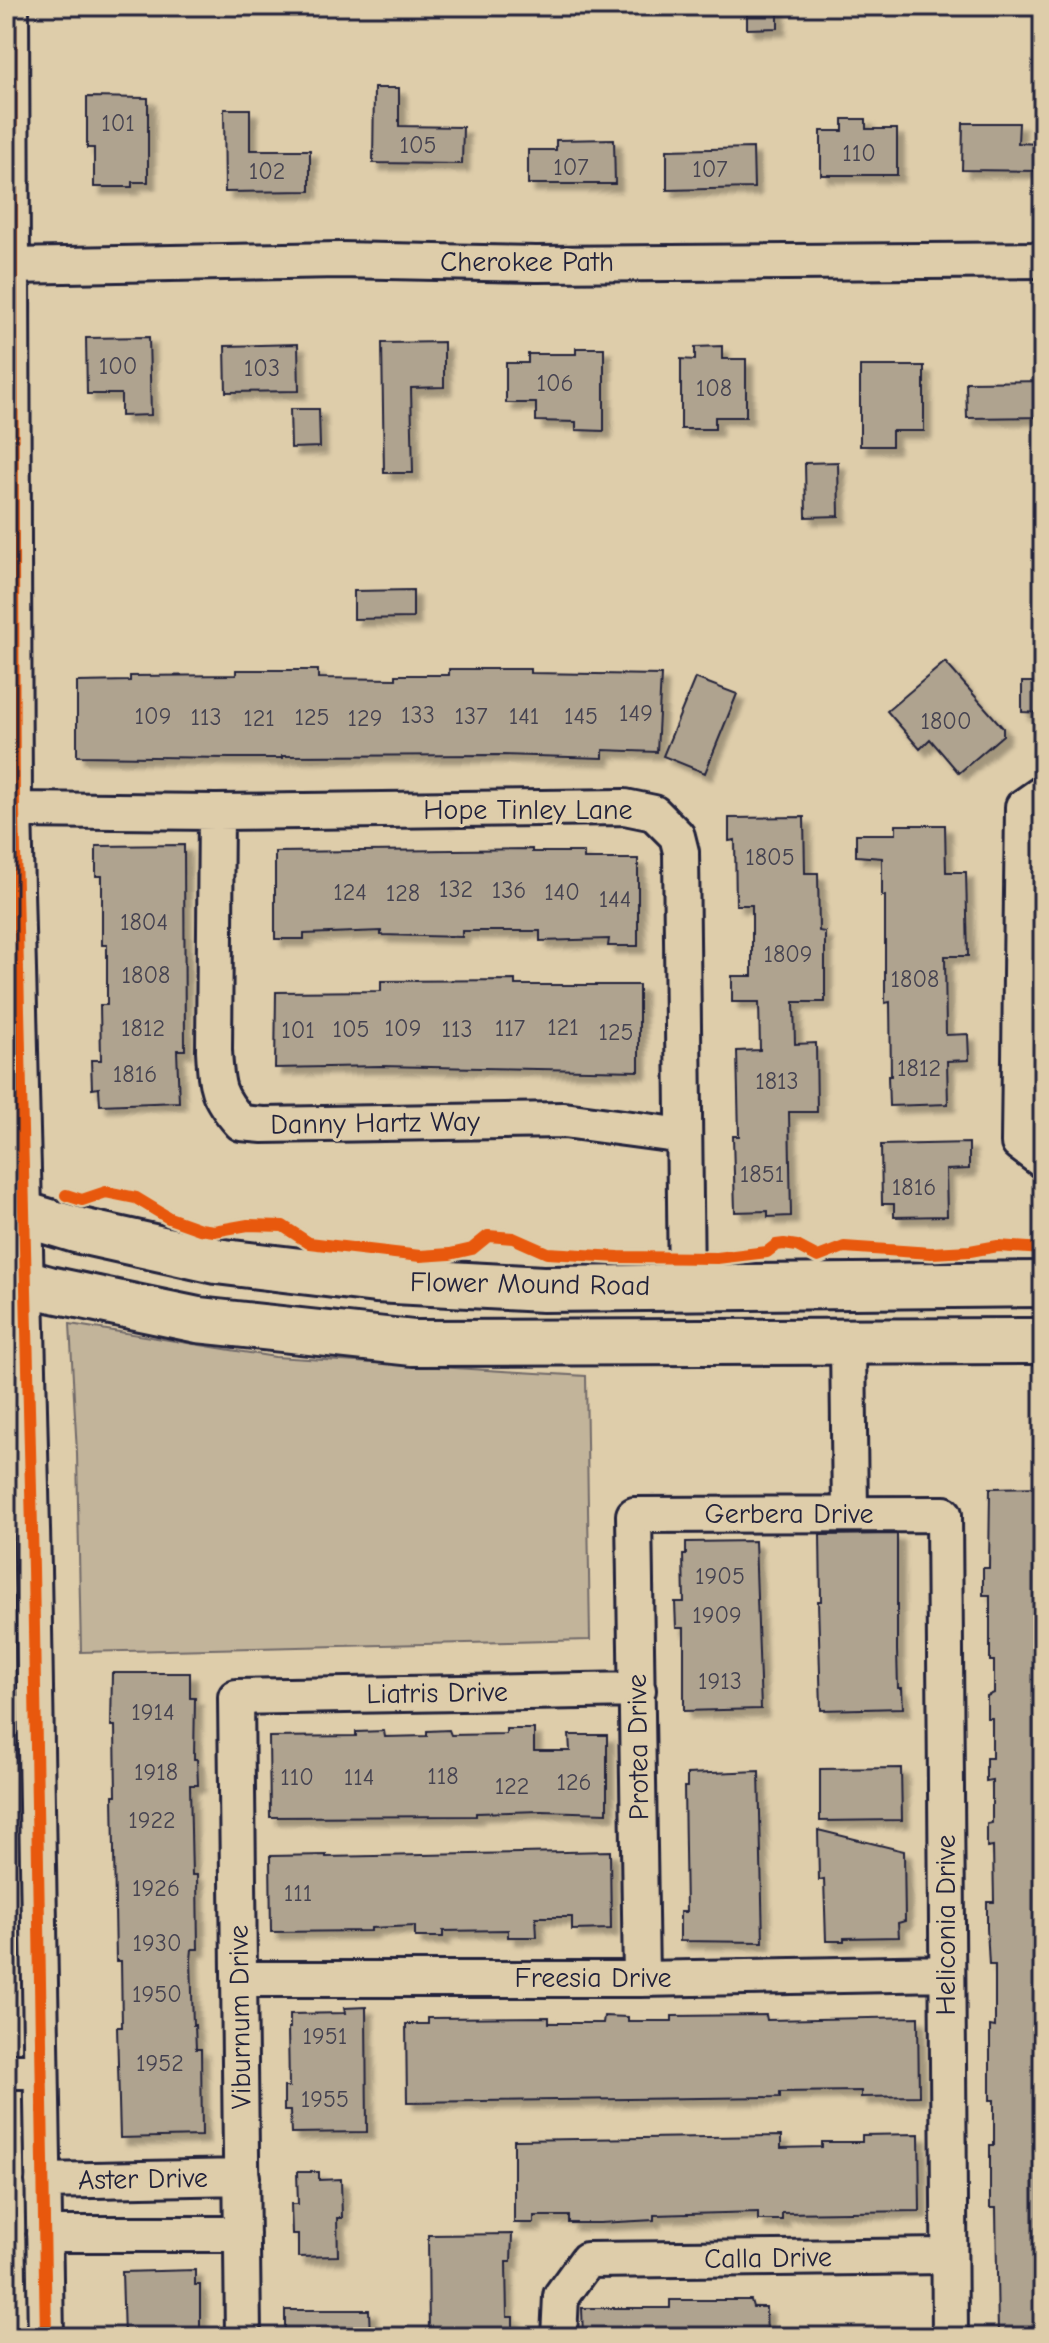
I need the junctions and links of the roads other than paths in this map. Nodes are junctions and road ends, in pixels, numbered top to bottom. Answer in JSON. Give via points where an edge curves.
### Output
{"nodes":[{"id":1,"x":11,"y":6,"type":"edge"},
{"id":2,"x":1043,"y":260,"type":"edge"},
{"id":3,"x":11,"y":266,"type":"junction"},
{"id":4,"x":1043,"y":793,"type":"edge"},
{"id":5,"x":14,"y":810,"type":"junction"},
{"id":6,"x":216,"y":812,"type":"junction"},
{"id":7,"x":684,"y":1136,"type":"junction"},
{"id":8,"x":1043,"y":1161,"type":"edge"},
{"id":9,"x":15,"y":1212,"type":"edge"},
{"id":10,"x":27,"y":1283,"type":"edge"},
{"id":11,"x":1043,"y":1284,"type":"edge"},
{"id":12,"x":686,"y":1287,"type":"junction"},
{"id":13,"x":1043,"y":1341,"type":"edge"},
{"id":14,"x":848,"y":1342,"type":"junction"},
{"id":15,"x":850,"y":1514,"type":"junction"},
{"id":16,"x":944,"y":1514,"type":"joint"},
{"id":17,"x":634,"y":1515,"type":"joint"},
{"id":18,"x":638,"y":1690,"type":"junction"},
{"id":19,"x":236,"y":1697,"type":"joint"},
{"id":20,"x":946,"y":1973,"type":"junction"},
{"id":21,"x":240,"y":1979,"type":"junction"},
{"id":22,"x":641,"y":1979,"type":"junction"},
{"id":23,"x":6,"y":2071,"type":"edge"},
{"id":24,"x":41,"y":2071,"type":"junction"},
{"id":25,"x":242,"y":2177,"type":"junction"},
{"id":26,"x":43,"y":2181,"type":"junction"},
{"id":27,"x":44,"y":2234,"type":"junction"},
{"id":28,"x":242,"y":2234,"type":"junction"},
{"id":29,"x":949,"y":2256,"type":"junction"},
{"id":30,"x":46,"y":2337,"type":"edge"},
{"id":31,"x":243,"y":2337,"type":"edge"},
{"id":32,"x":559,"y":2337,"type":"edge"},
{"id":33,"x":950,"y":2337,"type":"edge"}],
"edges":[{"from":1,"to":3,"type":"street"},
{"from":2,"to":3,"type":"street","name":"Cherokee Path","via":[[340,260]]},
{"from":3,"to":5,"type":"street"},
{"from":4,"to":8,"type":"street","via":[[1023,807],[1019,1143]]},
{"from":5,"to":6,"type":"street","name":"Hope Tinley Lane"},
{"from":5,"to":9,"type":"street"},
{"from":6,"to":7,"type":"street","name":"Danny Hartz Way","via":[[216,1085],[241,1123],[564,1120]]},
{"from":6,"to":7,"type":"street","name":"Hope Tinley Lane","via":[[625,807],[654,813],[677,836],[681,852]]},
{"from":7,"to":12,"type":"street","name":"Hope Tinley Lane"},
{"from":9,"to":10,"type":"street"},
{"from":9,"to":12,"type":"main road","name":"Flower Mound Road","via":[[216,1261],[331,1276],[543,1289]]},
{"from":10,"to":14,"type":"main road","name":"Flower Mound Road","via":[[198,1320],[413,1343]]},
{"from":10,"to":24,"type":"street"},
{"from":11,"to":12,"type":"main road","name":"Flower Mound Road"},
{"from":13,"to":14,"type":"main road","name":"Flower Mound Road"},
{"from":14,"to":15,"type":"street"},
{"from":15,"to":16,"type":"street","name":"Gerbera Drive"},
{"from":15,"to":17,"type":"street","name":"Gerbera Drive"},
{"from":16,"to":20,"type":"street","name":"Heliconia Drive"},
{"from":17,"to":18,"type":"street","name":"Protea Drive"},
{"from":18,"to":19,"type":"street","name":"Liatris Drive"},
{"from":18,"to":22,"type":"street","name":"Protea Drive"},
{"from":19,"to":21,"type":"street","name":"Viburnum Drive"},
{"from":20,"to":22,"type":"street","name":"Freesia Drive"},
{"from":20,"to":29,"type":"street","name":"Heliconia Drive"},
{"from":21,"to":22,"type":"street","name":"Freesia Drive"},
{"from":21,"to":25,"type":"street","name":"Viburnum Drive"},
{"from":23,"to":24,"type":"street"},
{"from":24,"to":26,"type":"street"},
{"from":25,"to":26,"type":"street","name":"Aster Drive"},
{"from":25,"to":28,"type":"street","name":"Viburnum Drive"},
{"from":26,"to":27,"type":"street"},
{"from":27,"to":28,"type":"street","name":"Aster Drive"},
{"from":27,"to":30,"type":"street"},
{"from":28,"to":31,"type":"street","name":"Viburnum Drive"},
{"from":29,"to":32,"type":"street","name":"Calla Drive","via":[[587,2260],[561,2296]]},
{"from":29,"to":33,"type":"street","name":"Heliconia Drive"}]}
